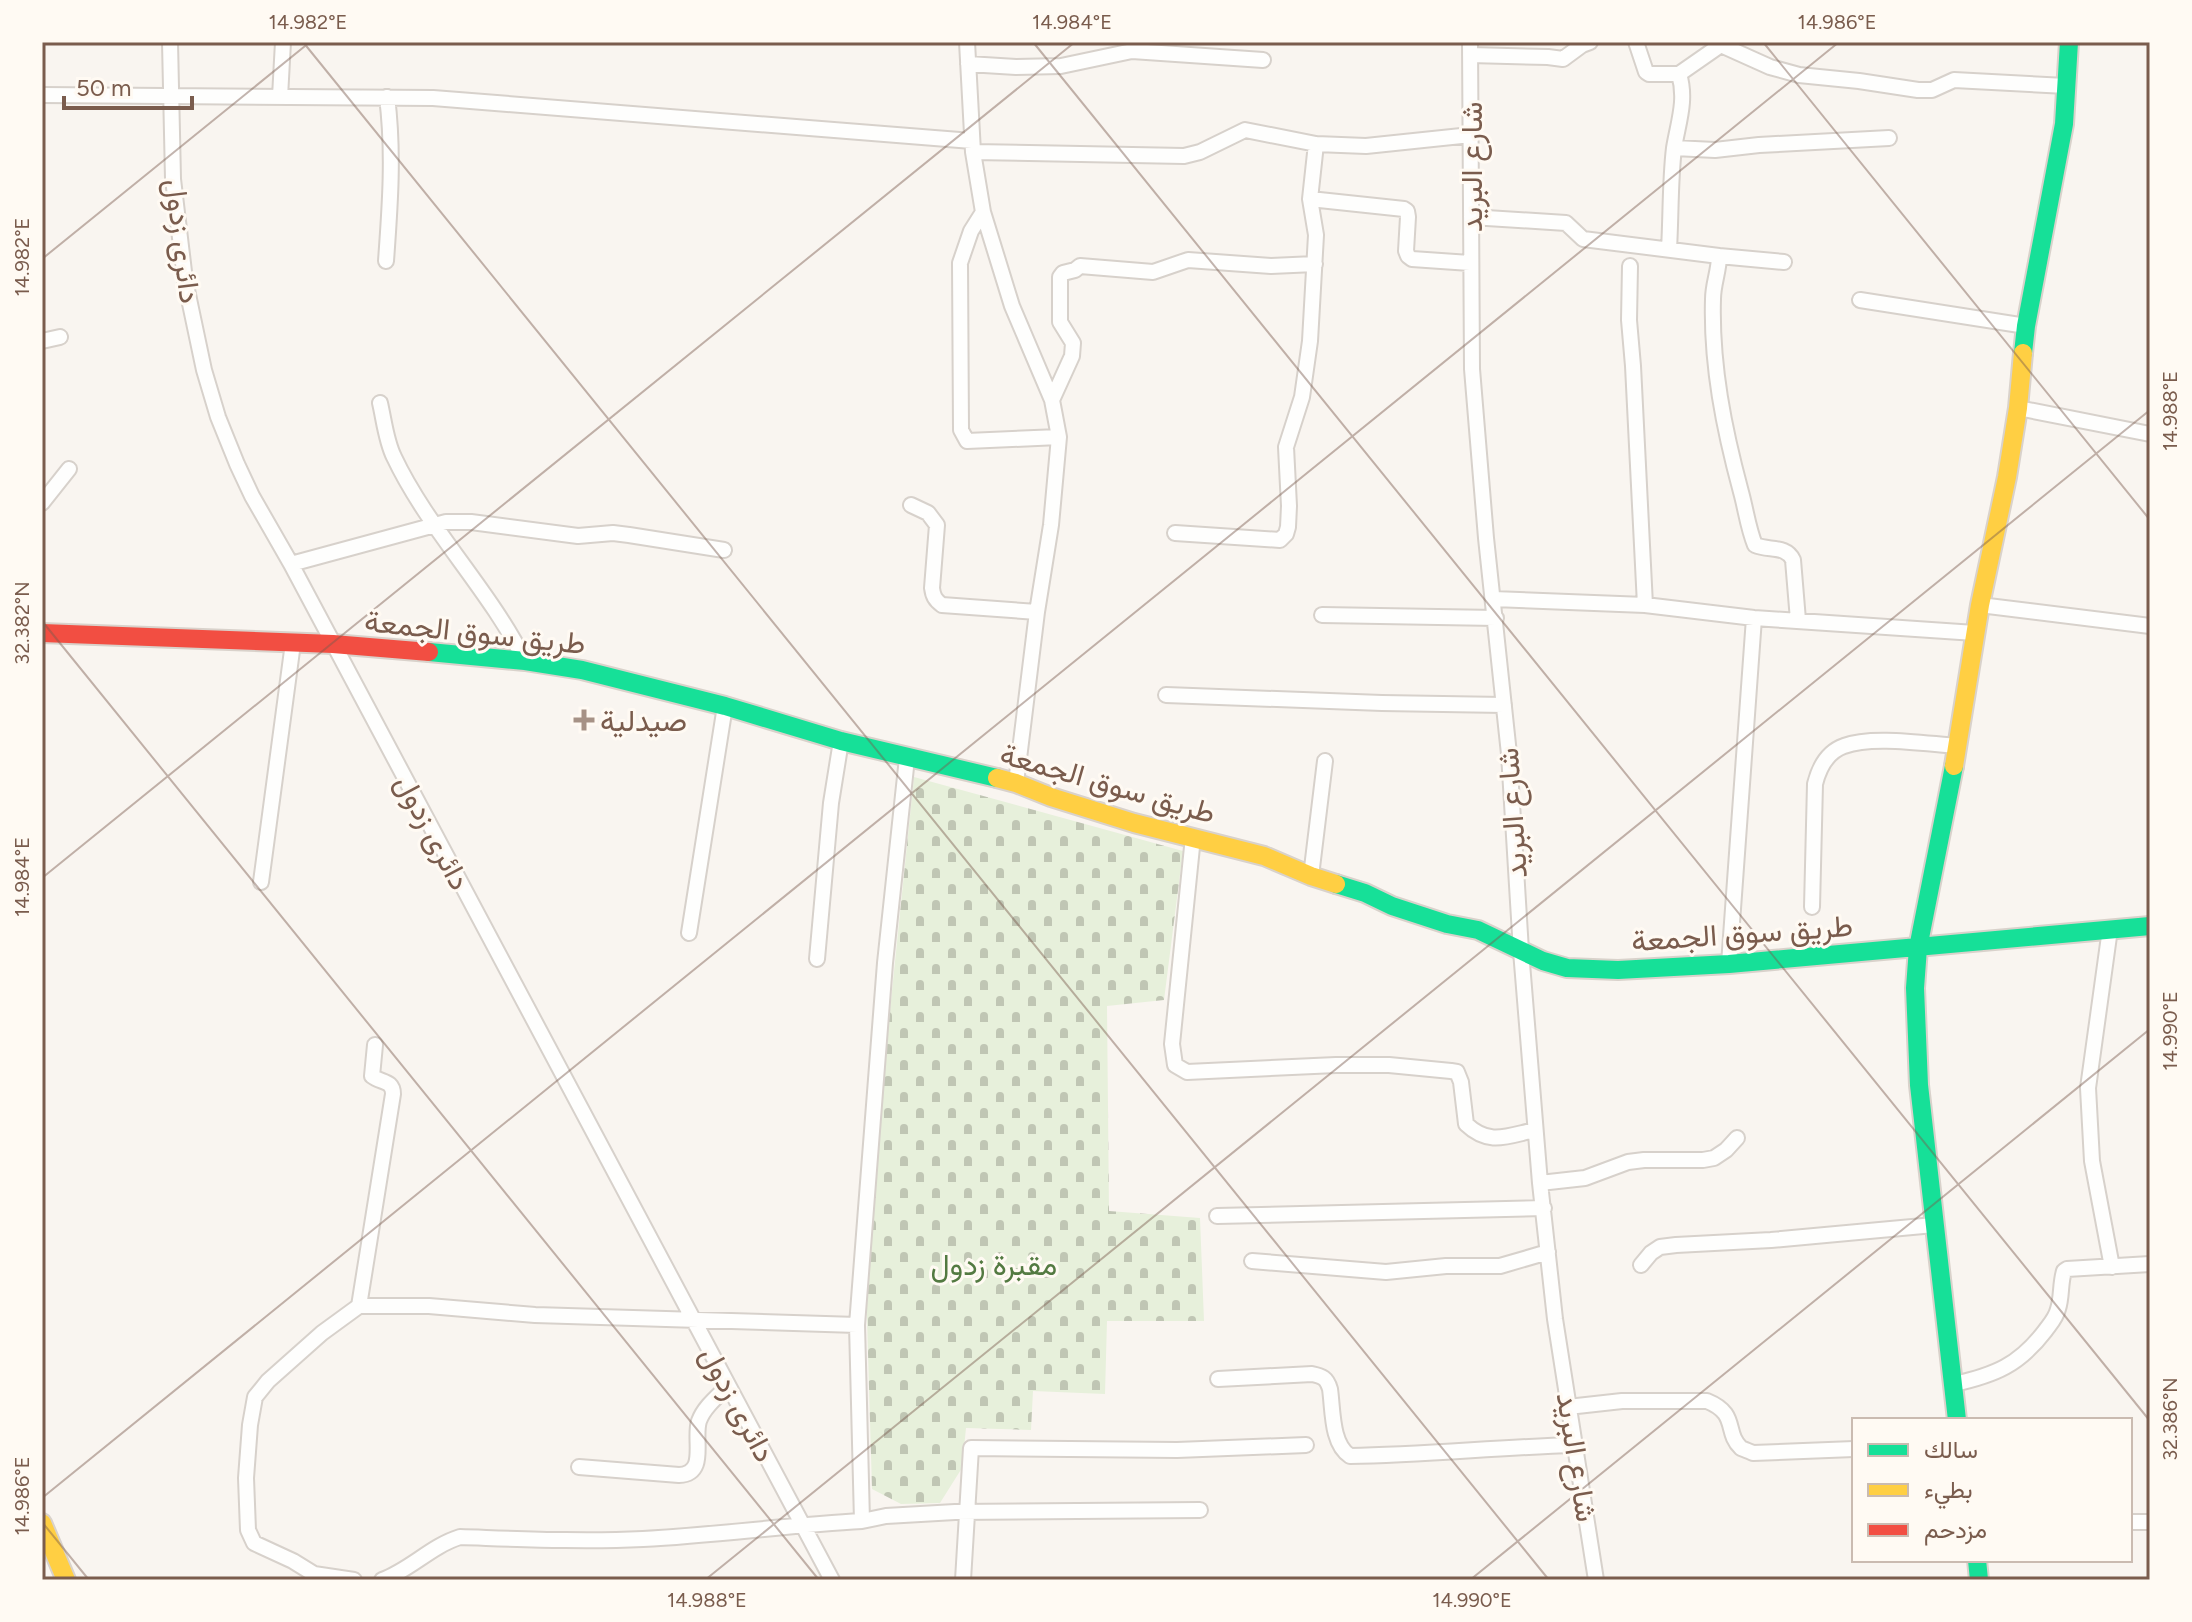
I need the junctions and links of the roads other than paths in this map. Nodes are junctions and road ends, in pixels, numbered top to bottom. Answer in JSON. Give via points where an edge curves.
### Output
{"nodes":[{"id":1,"x":170,"y":42,"type":"edge"},
{"id":2,"x":283,"y":42,"type":"edge"},
{"id":3,"x":967,"y":42,"type":"edge"},
{"id":4,"x":1590,"y":42,"type":"edge"},
{"id":5,"x":1636,"y":42,"type":"edge"},
{"id":6,"x":2069,"y":42,"type":"edge"},
{"id":7,"x":1723,"y":43,"type":"edge"},
{"id":8,"x":1470,"y":48,"type":"edge"},
{"id":9,"x":1547,"y":49,"type":"edge"},
{"id":10,"x":1263,"y":60,"type":"dead end"},
{"id":11,"x":968,"y":64,"type":"junction"},
{"id":12,"x":1679,"y":74,"type":"junction"},
{"id":13,"x":2066,"y":86,"type":"junction"},
{"id":14,"x":42,"y":95,"type":"edge"},
{"id":15,"x":171,"y":97,"type":"junction"},
{"id":16,"x":280,"y":97,"type":"junction"},
{"id":17,"x":387,"y":97,"type":"junction"},
{"id":18,"x":1471,"y":135,"type":"junction"},
{"id":19,"x":1889,"y":138,"type":"dead end"},
{"id":20,"x":1316,"y":144,"type":"junction"},
{"id":21,"x":973,"y":146,"type":"junction"},
{"id":22,"x":1674,"y":148,"type":"junction"},
{"id":23,"x":1310,"y":199,"type":"junction"},
{"id":24,"x":983,"y":212,"type":"junction"},
{"id":25,"x":1471,"y":217,"type":"junction"},
{"id":26,"x":1669,"y":249,"type":"junction"},
{"id":27,"x":1719,"y":256,"type":"junction"},
{"id":28,"x":386,"y":261,"type":"dead end"},
{"id":29,"x":1784,"y":262,"type":"dead end"},
{"id":30,"x":1470,"y":263,"type":"junction"},
{"id":31,"x":1315,"y":264,"type":"junction"},
{"id":32,"x":1630,"y":266,"type":"dead end"},
{"id":33,"x":1860,"y":300,"type":"dead end"},
{"id":34,"x":2026,"y":326,"type":"junction"},
{"id":35,"x":60,"y":337,"type":"dead end"},
{"id":36,"x":42,"y":341,"type":"edge"},
{"id":37,"x":1052,"y":400,"type":"junction"},
{"id":38,"x":380,"y":403,"type":"dead end"},
{"id":39,"x":2018,"y":408,"type":"junction"},
{"id":40,"x":2150,"y":434,"type":"edge"},
{"id":41,"x":1059,"y":437,"type":"junction"},
{"id":42,"x":69,"y":469,"type":"dead end"},
{"id":43,"x":42,"y":503,"type":"edge"},
{"id":44,"x":911,"y":505,"type":"dead end"},
{"id":45,"x":435,"y":524,"type":"junction"},
{"id":46,"x":1175,"y":533,"type":"dead end"},
{"id":47,"x":724,"y":550,"type":"dead end"},
{"id":48,"x":291,"y":564,"type":"junction"},
{"id":49,"x":1493,"y":599,"type":"junction"},
{"id":50,"x":1645,"y":605,"type":"junction"},
{"id":51,"x":1980,"y":605,"type":"junction"},
{"id":52,"x":1037,"y":612,"type":"junction"},
{"id":53,"x":1322,"y":615,"type":"dead end"},
{"id":54,"x":1496,"y":618,"type":"junction"},
{"id":55,"x":1754,"y":618,"type":"junction"},
{"id":56,"x":1798,"y":620,"type":"junction"},
{"id":57,"x":2150,"y":626,"type":"edge"},
{"id":58,"x":42,"y":633,"type":"edge"},
{"id":59,"x":1975,"y":633,"type":"junction"},
{"id":60,"x":293,"y":643,"type":"junction"},
{"id":61,"x":333,"y":644,"type":"junction"},
{"id":62,"x":525,"y":661,"type":"junction"},
{"id":63,"x":1166,"y":695,"type":"dead end"},
{"id":64,"x":1504,"y":705,"type":"junction"},
{"id":65,"x":725,"y":706,"type":"junction"},
{"id":66,"x":841,"y":741,"type":"junction"},
{"id":67,"x":1958,"y":746,"type":"junction"},
{"id":68,"x":907,"y":758,"type":"junction"},
{"id":69,"x":1325,"y":761,"type":"dead end"},
{"id":70,"x":1016,"y":783,"type":"junction"},
{"id":71,"x":1193,"y":837,"type":"junction"},
{"id":72,"x":1311,"y":876,"type":"junction"},
{"id":73,"x":261,"y":882,"type":"dead end"},
{"id":74,"x":1812,"y":907,"type":"dead end"},
{"id":75,"x":2150,"y":926,"type":"edge"},
{"id":76,"x":2110,"y":929,"type":"junction"},
{"id":77,"x":689,"y":933,"type":"dead end"},
{"id":78,"x":1918,"y":948,"type":"junction"},
{"id":79,"x":1521,"y":951,"type":"junction"},
{"id":80,"x":817,"y":959,"type":"dead end"},
{"id":81,"x":1729,"y":964,"type":"junction"},
{"id":82,"x":375,"y":1045,"type":"dead end"},
{"id":83,"x":1535,"y":1130,"type":"junction"},
{"id":84,"x":1737,"y":1138,"type":"dead end"},
{"id":85,"x":1540,"y":1183,"type":"junction"},
{"id":86,"x":1544,"y":1208,"type":"junction"},
{"id":87,"x":1217,"y":1216,"type":"dead end"},
{"id":88,"x":1934,"y":1225,"type":"junction"},
{"id":89,"x":1548,"y":1252,"type":"junction"},
{"id":90,"x":1252,"y":1261,"type":"dead end"},
{"id":91,"x":2150,"y":1264,"type":"edge"},
{"id":92,"x":1641,"y":1265,"type":"dead end"},
{"id":93,"x":2112,"y":1267,"type":"junction"},
{"id":94,"x":359,"y":1306,"type":"junction"},
{"id":95,"x":692,"y":1318,"type":"junction"},
{"id":96,"x":857,"y":1325,"type":"junction"},
{"id":97,"x":1218,"y":1379,"type":"dead end"},
{"id":98,"x":1954,"y":1384,"type":"junction"},
{"id":99,"x":728,"y":1386,"type":"junction"},
{"id":100,"x":1568,"y":1407,"type":"junction"},
{"id":101,"x":1957,"y":1418,"type":"edge"},
{"id":102,"x":1306,"y":1445,"type":"dead end"},
{"id":103,"x":1575,"y":1445,"type":"junction"},
{"id":104,"x":1852,"y":1449,"type":"edge"},
{"id":105,"x":579,"y":1467,"type":"dead end"},
{"id":106,"x":1200,"y":1510,"type":"dead end"},
{"id":107,"x":967,"y":1512,"type":"junction"},
{"id":108,"x":862,"y":1521,"type":"junction"},
{"id":109,"x":42,"y":1523,"type":"edge"},
{"id":110,"x":801,"y":1524,"type":"junction"},
{"id":111,"x":827,"y":1576,"type":"edge"},
{"id":112,"x":66,"y":1580,"type":"edge"},
{"id":113,"x":354,"y":1580,"type":"edge"},
{"id":114,"x":382,"y":1580,"type":"edge"},
{"id":115,"x":963,"y":1580,"type":"edge"},
{"id":116,"x":1596,"y":1580,"type":"edge"}],
"edges":[{"from":1,"to":15,"type":"street","name":"دائرى زدول"},
{"from":2,"to":16,"type":"street"},
{"from":3,"to":11,"type":"street"},
{"from":4,"to":9,"type":"street","via":[[1563,59]]},
{"from":5,"to":12,"type":"street","via":[[1646,72]]},
{"from":6,"to":13,"type":"main road"},
{"from":7,"to":12,"type":"street"},
{"from":7,"to":13,"type":"street","via":[[1799,75],[1918,90],[1954,80]]},
{"from":8,"to":9,"type":"street"},
{"from":8,"to":18,"type":"street","name":"شارع البريد"},
{"from":10,"to":11,"type":"street","via":[[1132,51],[1061,66]]},
{"from":11,"to":21,"type":"street"},
{"from":12,"to":22,"type":"street","via":[[1682,109]]},
{"from":13,"to":34,"type":"main road","via":[[2064,124]]},
{"from":14,"to":15,"type":"street"},
{"from":15,"to":16,"type":"street"},
{"from":15,"to":48,"type":"street","name":"دائرى زدول","via":[[173,179],[185,280],[204,370],[237,464]]},
{"from":16,"to":17,"type":"street"},
{"from":17,"to":21,"type":"street"},
{"from":17,"to":28,"type":"street","via":[[392,164]]},
{"from":18,"to":20,"type":"street","via":[[1366,146]]},
{"from":18,"to":25,"type":"street","name":"شارع البريد"},
{"from":19,"to":22,"type":"street"},
{"from":20,"to":21,"type":"street","via":[[1245,130],[1184,156]]},
{"from":20,"to":23,"type":"street"},
{"from":21,"to":24,"type":"street"},
{"from":22,"to":26,"type":"street"},
{"from":23,"to":30,"type":"street","via":[[1404,209],[1408,256]]},
{"from":23,"to":31,"type":"street"},
{"from":24,"to":37,"type":"street","via":[[1012,306]]},
{"from":24,"to":41,"type":"street","via":[[960,263],[961,430],[967,441]]},
{"from":25,"to":26,"type":"street","via":[[1566,223],[1583,239]]},
{"from":25,"to":30,"type":"street","name":"شارع البريد"},
{"from":26,"to":27,"type":"street"},
{"from":27,"to":29,"type":"street"},
{"from":27,"to":56,"type":"street","via":[[1713,342],[1728,446],[1755,545],[1786,551],[1793,560]]},
{"from":30,"to":49,"type":"street","name":"شارع البريد","via":[[1472,369]]},
{"from":31,"to":37,"type":"street","via":[[1188,260],[1153,272],[1085,266],[1063,273],[1060,322],[1073,343],[1072,356]]},
{"from":31,"to":46,"type":"street","via":[[1302,397],[1286,447],[1286,534],[1280,540]]},
{"from":32,"to":50,"type":"street"},
{"from":33,"to":34,"type":"street"},
{"from":34,"to":39,"type":"main road"},
{"from":35,"to":36,"type":"street"},
{"from":37,"to":41,"type":"street"},
{"from":38,"to":45,"type":"street","via":[[392,454]]},
{"from":39,"to":40,"type":"street"},
{"from":39,"to":51,"type":"main road"},
{"from":41,"to":52,"type":"street"},
{"from":42,"to":43,"type":"street"},
{"from":44,"to":52,"type":"street","via":[[928,513],[937,525],[932,588],[937,601]]},
{"from":45,"to":47,"type":"street","via":[[471,522],[578,536],[621,534]]},
{"from":45,"to":48,"type":"street"},
{"from":45,"to":62,"type":"street"},
{"from":48,"to":61,"type":"street","name":"دائرى زدول"},
{"from":49,"to":50,"type":"street"},
{"from":49,"to":54,"type":"street","name":"شارع البريد"},
{"from":50,"to":55,"type":"street"},
{"from":51,"to":57,"type":"street"},
{"from":51,"to":59,"type":"main road"},
{"from":52,"to":70,"type":"street"},
{"from":53,"to":54,"type":"street"},
{"from":54,"to":64,"type":"street","name":"شارع البريد"},
{"from":55,"to":56,"type":"street"},
{"from":55,"to":81,"type":"street"},
{"from":56,"to":59,"type":"street"},
{"from":58,"to":60,"type":"main road","name":"طريق سوق الجمعة"},
{"from":59,"to":67,"type":"main road"},
{"from":60,"to":61,"type":"main road","name":"طريق سوق الجمعة"},
{"from":60,"to":73,"type":"street"},
{"from":61,"to":62,"type":"main road","name":"طريق سوق الجمعة"},
{"from":61,"to":95,"type":"street","name":"دائرى زدول"},
{"from":62,"to":65,"type":"main road","name":"طريق سوق الجمعة"},
{"from":63,"to":64,"type":"street"},
{"from":64,"to":79,"type":"street","name":"شارع البريد"},
{"from":65,"to":66,"type":"main road","name":"طريق سوق الجمعة"},
{"from":65,"to":77,"type":"street"},
{"from":66,"to":68,"type":"main road","name":"طريق سوق الجمعة"},
{"from":66,"to":80,"type":"street"},
{"from":67,"to":74,"type":"street","via":[[1865,741],[1843,746],[1823,762],[1815,784]]},
{"from":67,"to":78,"type":"main road"},
{"from":68,"to":70,"type":"main road","name":"طريق سوق الجمعة"},
{"from":68,"to":96,"type":"street"},
{"from":69,"to":72,"type":"street"},
{"from":70,"to":71,"type":"main road","name":"طريق سوق الجمعة"},
{"from":71,"to":72,"type":"main road","name":"طريق سوق الجمعة","via":[[1264,856]]},
{"from":71,"to":83,"type":"street","via":[[1173,1024],[1173,1060],[1179,1069],[1363,1065],[1457,1072],[1466,1124],[1477,1135],[1495,1139]]},
{"from":72,"to":79,"type":"main road","name":"طريق سوق الجمعة","via":[[1478,930]]},
{"from":75,"to":76,"type":"main road","name":"طريق سوق الجمعة"},
{"from":76,"to":78,"type":"main road","name":"طريق سوق الجمعة"},
{"from":76,"to":93,"type":"street","via":[[2088,1088],[2092,1161]]},
{"from":78,"to":81,"type":"main road","name":"طريق سوق الجمعة"},
{"from":78,"to":88,"type":"main road","via":[[1916,1040]]},
{"from":79,"to":81,"type":"main road","name":"طريق سوق الجمعة","via":[[1567,968],[1590,970]]},
{"from":79,"to":83,"type":"street","name":"شارع البريد"},
{"from":82,"to":94,"type":"street","via":[[372,1076],[390,1083],[393,1094]]},
{"from":83,"to":85,"type":"street","name":"شارع البريد"},
{"from":84,"to":85,"type":"street","via":[[1714,1158],[1628,1162],[1585,1178]]},
{"from":85,"to":86,"type":"street","name":"شارع البريد"},
{"from":86,"to":87,"type":"street"},
{"from":86,"to":89,"type":"street","name":"شارع البريد"},
{"from":88,"to":92,"type":"street","via":[[1660,1247]]},
{"from":88,"to":98,"type":"main road"},
{"from":89,"to":90,"type":"street","via":[[1500,1266],[1386,1272]]},
{"from":89,"to":100,"type":"street","name":"شارع البريد"},
{"from":91,"to":93,"type":"street"},
{"from":93,"to":98,"type":"street","via":[[2064,1271],[2056,1316],[2032,1349],[2011,1365]]},
{"from":94,"to":95,"type":"street"},
{"from":94,"to":113,"type":"street","via":[[322,1333],[255,1397],[246,1478],[248,1530],[254,1543],[314,1574]]},
{"from":95,"to":96,"type":"street"},
{"from":95,"to":99,"type":"street","name":"دائرى زدول"},
{"from":96,"to":108,"type":"street"},
{"from":97,"to":103,"type":"street","via":[[1322,1376],[1330,1389],[1338,1442],[1350,1456]]},
{"from":98,"to":101,"type":"main road"},
{"from":99,"to":105,"type":"street","via":[[699,1420],[697,1465],[691,1473]]},
{"from":99,"to":110,"type":"street","name":"دائرى زدول"},
{"from":100,"to":103,"type":"street","name":"شارع البريد"},
{"from":100,"to":104,"type":"street","via":[[1707,1401],[1728,1417],[1741,1448],[1753,1453]]},
{"from":102,"to":107,"type":"street","via":[[971,1448]]},
{"from":103,"to":116,"type":"street","name":"شارع البريد"},
{"from":106,"to":107,"type":"street"},
{"from":107,"to":108,"type":"street"},
{"from":107,"to":115,"type":"street"},
{"from":108,"to":110,"type":"street"},
{"from":109,"to":112,"type":"main road"},
{"from":110,"to":111,"type":"street","name":"دائرى زدول"},
{"from":110,"to":114,"type":"street","via":[[590,1541],[460,1537]]}]}
